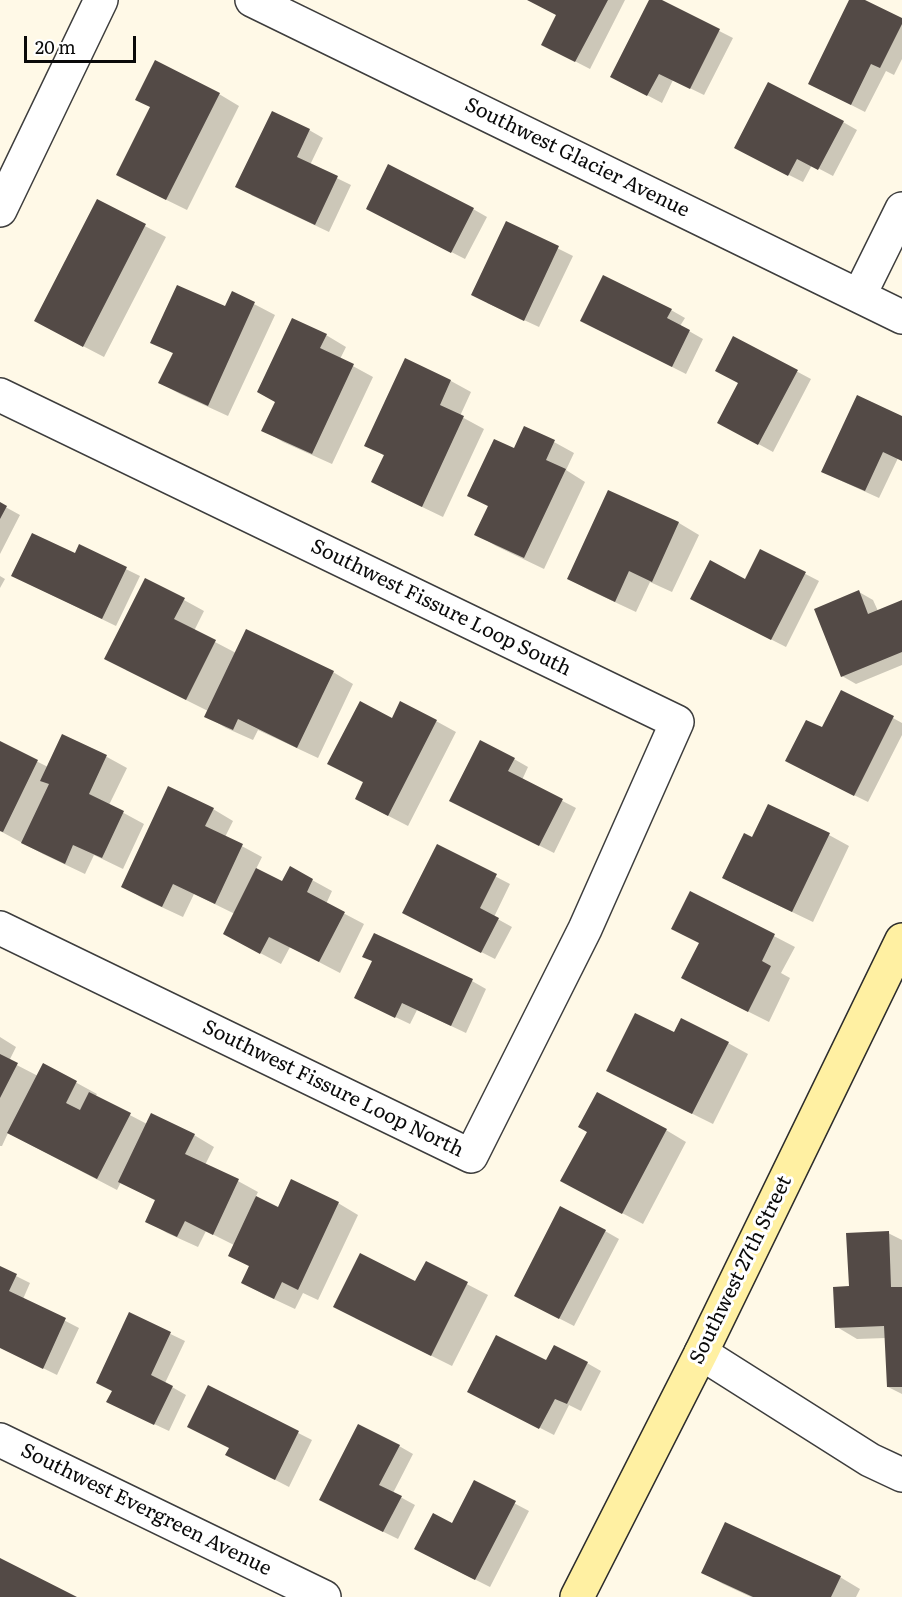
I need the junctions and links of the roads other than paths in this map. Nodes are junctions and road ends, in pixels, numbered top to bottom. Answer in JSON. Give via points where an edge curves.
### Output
{"nodes":[{"id":1,"x":101,"y":0,"type":"edge"},
{"id":2,"x":252,"y":0,"type":"edge"},
{"id":3,"x":902,"y":209,"type":"edge"},
{"id":4,"x":0,"y":210,"type":"edge"},
{"id":5,"x":859,"y":296,"type":"junction"},
{"id":6,"x":902,"y":316,"type":"edge"},
{"id":7,"x":0,"y":395,"type":"edge"},
{"id":8,"x":0,"y":928,"type":"edge"},
{"id":9,"x":585,"y":929,"type":"joint"},
{"id":10,"x":902,"y":940,"type":"edge"},
{"id":11,"x":701,"y":1353,"type":"junction"},
{"id":12,"x":0,"y":1440,"type":"edge"},
{"id":13,"x":902,"y":1475,"type":"edge"},
{"id":14,"x":324,"y":1597,"type":"edge"},
{"id":15,"x":577,"y":1597,"type":"edge"}],
"edges":[{"from":1,"to":4,"type":"street"},
{"from":2,"to":5,"type":"street","name":"Southwest Glacier Avenue"},
{"from":3,"to":5,"type":"street"},
{"from":5,"to":6,"type":"street","name":"Southwest Glacier Avenue"},
{"from":7,"to":9,"type":"street","name":"Southwest Fissure Loop South","via":[[677,722]]},
{"from":8,"to":9,"type":"street","name":"Southwest Fissure Loop North","via":[[471,1156]]},
{"from":10,"to":11,"type":"street","name":"Southwest 27th Street"},
{"from":11,"to":13,"type":"street","via":[[870,1460]]},
{"from":11,"to":15,"type":"street","name":"Southwest 27th Street"},
{"from":12,"to":14,"type":"street","name":"Southwest Evergreen Avenue"}]}
